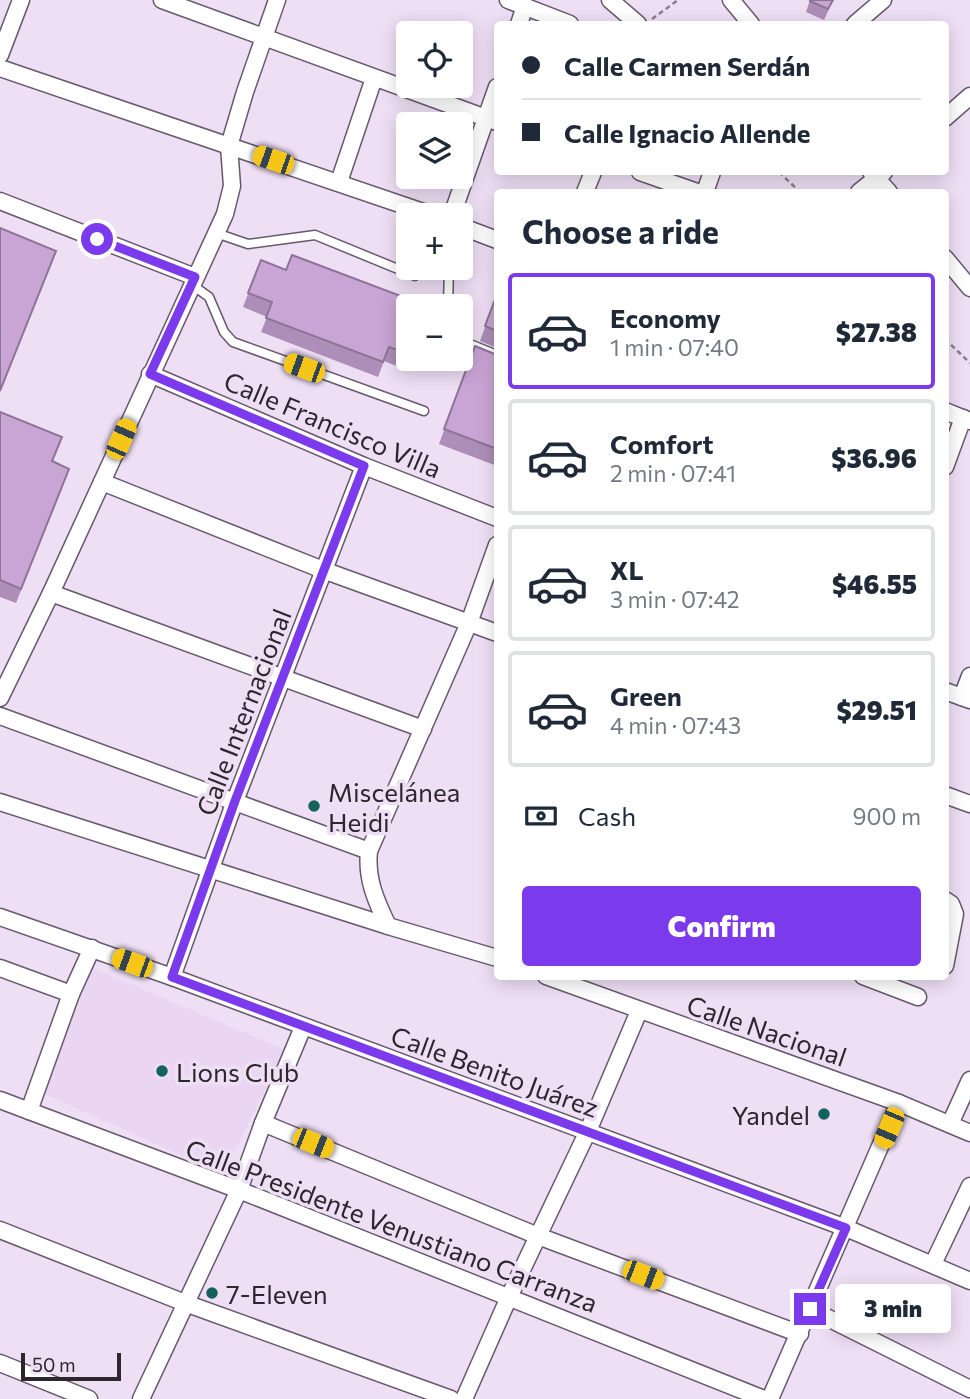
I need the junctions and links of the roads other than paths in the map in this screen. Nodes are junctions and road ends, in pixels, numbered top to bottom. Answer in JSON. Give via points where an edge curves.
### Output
{"nodes":[{"id":1,"x":21,"y":0,"type":"edge"},
{"id":2,"x":162,"y":0,"type":"edge"},
{"id":3,"x":277,"y":0,"type":"edge"},
{"id":4,"x":508,"y":0,"type":"edge"},
{"id":5,"x":610,"y":0,"type":"edge"},
{"id":6,"x":731,"y":0,"type":"edge"},
{"id":7,"x":883,"y":0,"type":"edge"},
{"id":8,"x":525,"y":6,"type":"junction"},
{"id":9,"x":520,"y":21,"type":"edge"},
{"id":10,"x":562,"y":21,"type":"edge"},
{"id":11,"x":634,"y":21,"type":"edge"},
{"id":12,"x":748,"y":21,"type":"edge"},
{"id":13,"x":858,"y":21,"type":"edge"},
{"id":14,"x":263,"y":36,"type":"junction"},
{"id":15,"x":0,"y":55,"type":"edge"},
{"id":16,"x":0,"y":68,"type":"edge"},
{"id":17,"x":374,"y":78,"type":"junction"},
{"id":18,"x":970,"y":96,"type":"edge"},
{"id":19,"x":949,"y":114,"type":"edge"},
{"id":20,"x":491,"y":120,"type":"edge"},
{"id":21,"x":229,"y":146,"type":"junction"},
{"id":22,"x":649,"y":175,"type":"edge"},
{"id":23,"x":876,"y":175,"type":"edge"},
{"id":24,"x":339,"y":182,"type":"junction"},
{"id":25,"x":688,"y":189,"type":"edge"},
{"id":26,"x":862,"y":189,"type":"edge"},
{"id":27,"x":0,"y":201,"type":"edge"},
{"id":28,"x":398,"y":203,"type":"edge"},
{"id":29,"x":457,"y":203,"type":"edge"},
{"id":30,"x":473,"y":231,"type":"edge"},
{"id":31,"x":216,"y":233,"type":"junction"},
{"id":32,"x":494,"y":239,"type":"edge"},
{"id":33,"x":949,"y":263,"type":"edge"},
{"id":34,"x":396,"y":268,"type":"edge"},
{"id":35,"x":193,"y":280,"type":"junction"},
{"id":36,"x":970,"y":288,"type":"edge"},
{"id":37,"x":473,"y":345,"type":"edge"},
{"id":38,"x":494,"y":354,"type":"edge"},
{"id":39,"x":150,"y":374,"type":"junction"},
{"id":40,"x":424,"y":411,"type":"dead end"},
{"id":41,"x":949,"y":412,"type":"edge"},
{"id":42,"x":967,"y":419,"type":"edge"},
{"id":43,"x":949,"y":458,"type":"edge"},
{"id":44,"x":364,"y":466,"type":"junction"},
{"id":45,"x":102,"y":482,"type":"junction"},
{"id":46,"x":494,"y":517,"type":"edge"},
{"id":47,"x":494,"y":553,"type":"edge"},
{"id":48,"x":323,"y":570,"type":"junction"},
{"id":49,"x":51,"y":593,"type":"junction"},
{"id":50,"x":469,"y":623,"type":"junction"},
{"id":51,"x":494,"y":633,"type":"edge"},
{"id":52,"x":970,"y":676,"type":"edge"},
{"id":53,"x":282,"y":678,"type":"junction"},
{"id":54,"x":949,"y":692,"type":"edge"},
{"id":55,"x":0,"y":698,"type":"edge"},
{"id":56,"x":966,"y":698,"type":"edge"},
{"id":57,"x":0,"y":716,"type":"edge"},
{"id":58,"x":423,"y":729,"type":"junction"},
{"id":59,"x":949,"y":796,"type":"edge"},
{"id":60,"x":235,"y":801,"type":"junction"},
{"id":61,"x":0,"y":802,"type":"edge"},
{"id":62,"x":970,"y":804,"type":"edge"},
{"id":63,"x":369,"y":851,"type":"junction"},
{"id":64,"x":211,"y":869,"type":"junction"},
{"id":65,"x":949,"y":903,"type":"edge"},
{"id":66,"x":0,"y":917,"type":"edge"},
{"id":67,"x":388,"y":926,"type":"junction"},
{"id":68,"x":949,"y":945,"type":"edge"},
{"id":69,"x":92,"y":948,"type":"junction"},
{"id":70,"x":494,"y":954,"type":"edge"},
{"id":71,"x":0,"y":968,"type":"edge"},
{"id":72,"x":172,"y":977,"type":"junction"},
{"id":73,"x":557,"y":980,"type":"edge"},
{"id":74,"x":873,"y":980,"type":"edge"},
{"id":75,"x":71,"y":994,"type":"junction"},
{"id":76,"x":918,"y":997,"type":"dead end"},
{"id":77,"x":639,"y":1011,"type":"junction"},
{"id":78,"x":303,"y":1027,"type":"junction"},
{"id":79,"x":970,"y":1080,"type":"edge"},
{"id":80,"x":0,"y":1100,"type":"edge"},
{"id":81,"x":899,"y":1103,"type":"junction"},
{"id":82,"x":29,"y":1111,"type":"junction"},
{"id":83,"x":263,"y":1123,"type":"junction"},
{"id":84,"x":950,"y":1124,"type":"junction"},
{"id":85,"x":588,"y":1131,"type":"junction"},
{"id":86,"x":970,"y":1133,"type":"edge"},
{"id":87,"x":970,"y":1186,"type":"edge"},
{"id":88,"x":239,"y":1190,"type":"junction"},
{"id":89,"x":846,"y":1228,"type":"junction"},
{"id":90,"x":0,"y":1230,"type":"edge"},
{"id":91,"x":538,"y":1236,"type":"junction"},
{"id":92,"x":933,"y":1264,"type":"junction"},
{"id":93,"x":970,"y":1281,"type":"edge"},
{"id":94,"x":509,"y":1297,"type":"junction"},
{"id":95,"x":186,"y":1303,"type":"junction"},
{"id":96,"x":810,"y":1309,"type":"junction"},
{"id":97,"x":800,"y":1334,"type":"junction"},
{"id":98,"x":0,"y":1363,"type":"edge"},
{"id":99,"x":970,"y":1390,"type":"edge"},
{"id":100,"x":773,"y":1398,"type":"edge"},
{"id":101,"x":89,"y":1399,"type":"edge"},
{"id":102,"x":141,"y":1399,"type":"edge"},
{"id":103,"x":451,"y":1399,"type":"edge"},
{"id":104,"x":464,"y":1399,"type":"edge"},
{"id":105,"x":967,"y":1399,"type":"edge"}],
"edges":[{"from":1,"to":15,"type":"street"},
{"from":2,"to":14,"type":"street"},
{"from":3,"to":14,"type":"street"},
{"from":4,"to":8,"type":"street"},
{"from":5,"to":11,"type":"street"},
{"from":6,"to":12,"type":"street"},
{"from":7,"to":13,"type":"street"},
{"from":8,"to":9,"type":"street"},
{"from":8,"to":10,"type":"street"},
{"from":14,"to":17,"type":"street"},
{"from":14,"to":21,"type":"street"},
{"from":16,"to":21,"type":"street"},
{"from":17,"to":20,"type":"street"},
{"from":17,"to":24,"type":"street"},
{"from":18,"to":19,"type":"street"},
{"from":20,"to":29,"type":"street"},
{"from":21,"to":24,"type":"street"},
{"from":21,"to":31,"type":"street","via":[[232,192]]},
{"from":22,"to":25,"type":"street"},
{"from":23,"to":26,"type":"street"},
{"from":24,"to":28,"type":"street"},
{"from":27,"to":35,"type":"street"},
{"from":30,"to":32,"type":"street"},
{"from":31,"to":34,"type":"lane","via":[[248,244],[315,235]]},
{"from":31,"to":35,"type":"street"},
{"from":33,"to":36,"type":"street"},
{"from":35,"to":39,"type":"street"},
{"from":35,"to":40,"type":"lane","via":[[209,297],[233,342]]},
{"from":37,"to":38,"type":"lane"},
{"from":39,"to":44,"type":"street","name":"Calle Francisco Villa"},
{"from":39,"to":45,"type":"street"},
{"from":41,"to":42,"type":"street"},
{"from":42,"to":43,"type":"street"},
{"from":44,"to":46,"type":"street","name":"Calle Francisco Villa"},
{"from":44,"to":48,"type":"street","name":"Calle Internacional"},
{"from":45,"to":48,"type":"street"},
{"from":45,"to":49,"type":"street"},
{"from":47,"to":50,"type":"street"},
{"from":48,"to":50,"type":"street"},
{"from":48,"to":53,"type":"street","name":"Calle Internacional"},
{"from":49,"to":53,"type":"street"},
{"from":49,"to":55,"type":"street"},
{"from":50,"to":51,"type":"street"},
{"from":50,"to":58,"type":"street"},
{"from":52,"to":56,"type":"street"},
{"from":53,"to":58,"type":"street"},
{"from":53,"to":60,"type":"street","name":"Calle Internacional"},
{"from":54,"to":56,"type":"street"},
{"from":57,"to":60,"type":"street"},
{"from":58,"to":63,"type":"street"},
{"from":59,"to":62,"type":"street"},
{"from":60,"to":63,"type":"street"},
{"from":60,"to":64,"type":"street","name":"Calle Internacional"},
{"from":61,"to":64,"type":"street"},
{"from":63,"to":67,"type":"street","via":[[369,878]]},
{"from":64,"to":67,"type":"street"},
{"from":64,"to":72,"type":"street","name":"Calle Internacional"},
{"from":65,"to":68,"type":"street","via":[[955,914]]},
{"from":66,"to":69,"type":"street","name":"Calle Benito Juárez"},
{"from":67,"to":70,"type":"street"},
{"from":69,"to":72,"type":"street","name":"Calle Benito Juárez"},
{"from":69,"to":75,"type":"street"},
{"from":71,"to":75,"type":"street"},
{"from":72,"to":78,"type":"street","name":"Calle Benito Juárez"},
{"from":73,"to":77,"type":"street","name":"Calle Nacional"},
{"from":74,"to":76,"type":"street"},
{"from":75,"to":82,"type":"street"},
{"from":77,"to":81,"type":"street","name":"Calle Nacional"},
{"from":77,"to":85,"type":"street"},
{"from":78,"to":83,"type":"street"},
{"from":78,"to":85,"type":"street","name":"Calle Benito Juárez"},
{"from":79,"to":84,"type":"street"},
{"from":80,"to":82,"type":"street","name":"Calle Presidente Venustiano Carranza"},
{"from":81,"to":84,"type":"street","name":"Calle Nacional"},
{"from":81,"to":89,"type":"street"},
{"from":82,"to":88,"type":"street","name":"Calle Presidente Venustiano Carranza"},
{"from":83,"to":88,"type":"street"},
{"from":83,"to":91,"type":"street"},
{"from":84,"to":86,"type":"street","name":"Calle Nacional"},
{"from":85,"to":89,"type":"street","name":"Calle Benito Juárez"},
{"from":85,"to":91,"type":"street"},
{"from":87,"to":92,"type":"street"},
{"from":88,"to":94,"type":"street","name":"Calle Presidente Venustiano Carranza"},
{"from":88,"to":95,"type":"street"},
{"from":89,"to":92,"type":"street","name":"Calle Benito Juárez"},
{"from":89,"to":96,"type":"street"},
{"from":90,"to":95,"type":"street"},
{"from":91,"to":94,"type":"street"},
{"from":91,"to":97,"type":"street"},
{"from":92,"to":93,"type":"street","name":"Calle Benito Juárez"},
{"from":94,"to":100,"type":"street","name":"Calle Presidente Venustiano Carranza"},
{"from":94,"to":104,"type":"street"},
{"from":95,"to":102,"type":"street"},
{"from":95,"to":103,"type":"street"},
{"from":96,"to":97,"type":"street"},
{"from":96,"to":99,"type":"street"},
{"from":97,"to":100,"type":"street"},
{"from":98,"to":101,"type":"street"},
{"from":99,"to":105,"type":"street"}]}
